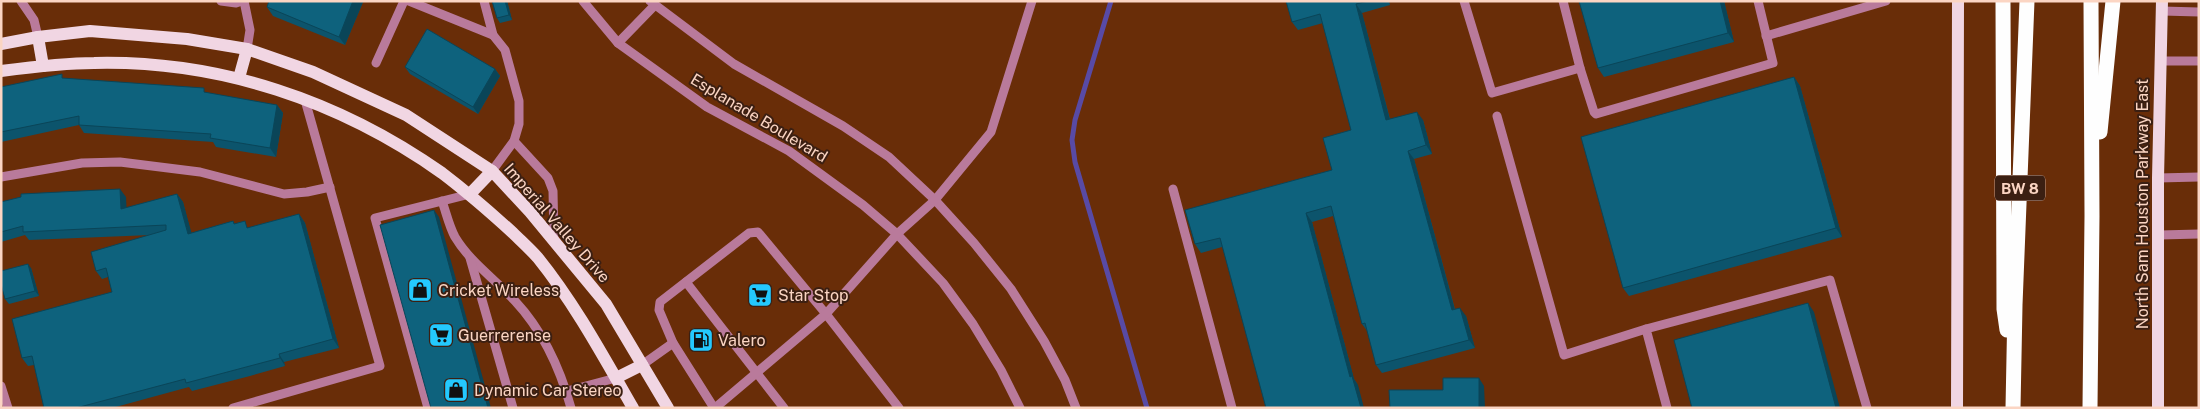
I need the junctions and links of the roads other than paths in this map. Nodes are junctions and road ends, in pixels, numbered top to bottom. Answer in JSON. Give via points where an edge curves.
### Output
{"nodes":[{"id":1,"x":21,"y":1,"type":"edge"},
{"id":2,"x":221,"y":1,"type":"edge"},
{"id":3,"x":243,"y":1,"type":"edge"},
{"id":4,"x":404,"y":1,"type":"edge"},
{"id":5,"x":409,"y":1,"type":"edge"},
{"id":6,"x":484,"y":1,"type":"edge"},
{"id":7,"x":583,"y":1,"type":"edge"},
{"id":8,"x":1032,"y":1,"type":"edge"},
{"id":9,"x":1464,"y":1,"type":"edge"},
{"id":10,"x":1563,"y":1,"type":"edge"},
{"id":11,"x":1758,"y":1,"type":"edge"},
{"id":12,"x":1886,"y":1,"type":"edge"},
{"id":13,"x":1958,"y":1,"type":"edge"},
{"id":14,"x":2003,"y":1,"type":"edge"},
{"id":15,"x":2027,"y":1,"type":"edge"},
{"id":16,"x":2091,"y":1,"type":"edge"},
{"id":17,"x":2113,"y":1,"type":"edge"},
{"id":18,"x":652,"y":3,"type":"edge"},
{"id":19,"x":2162,"y":6,"type":"edge"},
{"id":20,"x":2199,"y":12,"type":"edge"},
{"id":21,"x":494,"y":34,"type":"junction"},
{"id":22,"x":1766,"y":36,"type":"junction"},
{"id":23,"x":38,"y":37,"type":"junction"},
{"id":24,"x":618,"y":43,"type":"junction"},
{"id":25,"x":1,"y":44,"type":"edge"},
{"id":26,"x":247,"y":49,"type":"junction"},
{"id":27,"x":2161,"y":61,"type":"junction"},
{"id":28,"x":2199,"y":61,"type":"edge"},
{"id":29,"x":376,"y":63,"type":"dead end"},
{"id":30,"x":43,"y":66,"type":"junction"},
{"id":31,"x":1580,"y":68,"type":"junction"},
{"id":32,"x":1,"y":71,"type":"edge"},
{"id":33,"x":240,"y":78,"type":"junction"},
{"id":34,"x":305,"y":100,"type":"junction"},
{"id":35,"x":1497,"y":116,"type":"dead end"},
{"id":36,"x":514,"y":141,"type":"junction"},
{"id":37,"x":492,"y":171,"type":"junction"},
{"id":38,"x":1,"y":177,"type":"edge"},
{"id":39,"x":2199,"y":177,"type":"edge"},
{"id":40,"x":2158,"y":178,"type":"junction"},
{"id":41,"x":330,"y":187,"type":"junction"},
{"id":42,"x":1173,"y":190,"type":"dead end"},
{"id":43,"x":470,"y":194,"type":"junction"},
{"id":44,"x":936,"y":200,"type":"junction"},
{"id":45,"x":442,"y":201,"type":"junction"},
{"id":46,"x":2092,"y":216,"type":"junction"},
{"id":47,"x":897,"y":234,"type":"junction"},
{"id":48,"x":2199,"y":234,"type":"edge"},
{"id":49,"x":2160,"y":235,"type":"junction"},
{"id":50,"x":554,"y":240,"type":"junction"},
{"id":51,"x":470,"y":258,"type":"junction"},
{"id":52,"x":686,"y":282,"type":"junction"},
{"id":53,"x":826,"y":314,"type":"junction"},
{"id":54,"x":1646,"y":329,"type":"junction"},
{"id":55,"x":673,"y":343,"type":"junction"},
{"id":56,"x":642,"y":365,"type":"junction"},
{"id":57,"x":756,"y":373,"type":"junction"},
{"id":58,"x":2014,"y":375,"type":"junction"},
{"id":59,"x":616,"y":378,"type":"junction"},
{"id":60,"x":1,"y":386,"type":"edge"},
{"id":61,"x":566,"y":391,"type":"junction"},
{"id":62,"x":8,"y":408,"type":"edge"},
{"id":63,"x":233,"y":408,"type":"edge"},
{"id":64,"x":428,"y":408,"type":"edge"},
{"id":65,"x":514,"y":408,"type":"edge"},
{"id":66,"x":571,"y":408,"type":"edge"},
{"id":67,"x":633,"y":408,"type":"edge"},
{"id":68,"x":668,"y":408,"type":"edge"},
{"id":69,"x":715,"y":408,"type":"edge"},
{"id":70,"x":784,"y":408,"type":"edge"},
{"id":71,"x":899,"y":408,"type":"edge"},
{"id":72,"x":1020,"y":408,"type":"edge"},
{"id":73,"x":1076,"y":408,"type":"edge"},
{"id":74,"x":1232,"y":408,"type":"edge"},
{"id":75,"x":1667,"y":408,"type":"edge"},
{"id":76,"x":1867,"y":408,"type":"edge"},
{"id":77,"x":1957,"y":408,"type":"edge"},
{"id":78,"x":2013,"y":408,"type":"edge"},
{"id":79,"x":2090,"y":408,"type":"edge"},
{"id":80,"x":2158,"y":408,"type":"edge"}],
"edges":[{"from":1,"to":23,"type":"street","via":[[34,20]]},
{"from":2,"to":3,"type":"street"},
{"from":3,"to":26,"type":"street","via":[[250,30]]},
{"from":4,"to":29,"type":"street"},
{"from":5,"to":21,"type":"street"},
{"from":6,"to":21,"type":"street"},
{"from":7,"to":24,"type":"street","name":"Esplanade Boulevard"},
{"from":8,"to":44,"type":"street","via":[[991,132]]},
{"from":9,"to":31,"type":"street","via":[[1492,93]]},
{"from":10,"to":31,"type":"street"},
{"from":11,"to":22,"type":"street"},
{"from":12,"to":22,"type":"street"},
{"from":13,"to":77,"type":"main road"},
{"from":14,"to":58,"type":"highway","via":[[2004,310]]},
{"from":15,"to":58,"type":"highway","number":"BW 8"},
{"from":16,"to":46,"type":"highway"},
{"from":17,"to":46,"type":"highway"},
{"from":18,"to":24,"type":"street"},
{"from":18,"to":44,"type":"street","name":"Esplanade Boulevard","via":[[734,64],[843,126],[889,157]]},
{"from":19,"to":20,"type":"street"},
{"from":19,"to":27,"type":"main road","name":"North Sam Houston Parkway East"},
{"from":21,"to":36,"type":"street","via":[[505,50],[519,102],[519,124]]},
{"from":22,"to":31,"type":"street","via":[[1773,63],[1596,114]]},
{"from":23,"to":25,"type":"main road","name":"Imperial Valley Drive"},
{"from":23,"to":26,"type":"main road","name":"Imperial Valley Drive","via":[[90,31],[187,39]]},
{"from":23,"to":30,"type":"main road"},
{"from":24,"to":47,"type":"street","name":"Esplanade Boulevard","via":[[707,107],[789,151]]},
{"from":26,"to":33,"type":"main road"},
{"from":26,"to":37,"type":"main road","name":"Imperial Valley Drive","via":[[313,72],[406,115]]},
{"from":27,"to":28,"type":"street"},
{"from":27,"to":40,"type":"main road","name":"North Sam Houston Parkway East"},
{"from":30,"to":32,"type":"main road"},
{"from":30,"to":33,"type":"main road","via":[[94,62],[142,64]]},
{"from":33,"to":34,"type":"main road"},
{"from":34,"to":41,"type":"street"},
{"from":34,"to":43,"type":"main road","via":[[340,113],[379,134],[419,157]]},
{"from":35,"to":54,"type":"street","via":[[1564,355]]},
{"from":36,"to":37,"type":"street"},
{"from":36,"to":50,"type":"street","via":[[548,178],[553,191]]},
{"from":37,"to":43,"type":"main road"},
{"from":37,"to":50,"type":"main road","name":"Imperial Valley Drive"},
{"from":38,"to":41,"type":"street","via":[[82,163],[120,162],[200,172],[284,194]]},
{"from":39,"to":40,"type":"street"},
{"from":40,"to":49,"type":"main road","name":"North Sam Houston Parkway East"},
{"from":41,"to":63,"type":"street","via":[[380,366]]},
{"from":42,"to":74,"type":"street"},
{"from":43,"to":45,"type":"street"},
{"from":43,"to":59,"type":"main road","via":[[537,256],[577,311]]},
{"from":44,"to":47,"type":"street"},
{"from":44,"to":73,"type":"street","name":"Esplanade Boulevard","via":[[1011,289],[1044,341]]},
{"from":45,"to":51,"type":"street","via":[[455,236]]},
{"from":45,"to":64,"type":"street","via":[[375,218]]},
{"from":46,"to":79,"type":"highway"},
{"from":47,"to":53,"type":"street"},
{"from":47,"to":72,"type":"street","name":"Esplanade Boulevard","via":[[943,283],[973,324]]},
{"from":48,"to":49,"type":"street"},
{"from":49,"to":80,"type":"main road","name":"North Sam Houston Parkway East"},
{"from":50,"to":56,"type":"main road","name":"Imperial Valley Drive","via":[[606,304]]},
{"from":51,"to":61,"type":"street","via":[[516,302],[542,338],[556,362]]},
{"from":51,"to":65,"type":"street"},
{"from":52,"to":53,"type":"street","via":[[749,233],[758,232]]},
{"from":52,"to":55,"type":"street","via":[[658,306]]},
{"from":52,"to":57,"type":"street"},
{"from":53,"to":57,"type":"street"},
{"from":53,"to":71,"type":"street"},
{"from":54,"to":75,"type":"street"},
{"from":54,"to":76,"type":"street","via":[[1830,280]]},
{"from":55,"to":56,"type":"street"},
{"from":55,"to":69,"type":"street"},
{"from":56,"to":59,"type":"main road"},
{"from":56,"to":68,"type":"main road","name":"Imperial Valley Drive"},
{"from":57,"to":69,"type":"street"},
{"from":57,"to":70,"type":"street"},
{"from":58,"to":78,"type":"highway","number":"BW 8"},
{"from":59,"to":61,"type":"street"},
{"from":59,"to":67,"type":"main road"},
{"from":60,"to":62,"type":"street"},
{"from":61,"to":66,"type":"street"}]}
